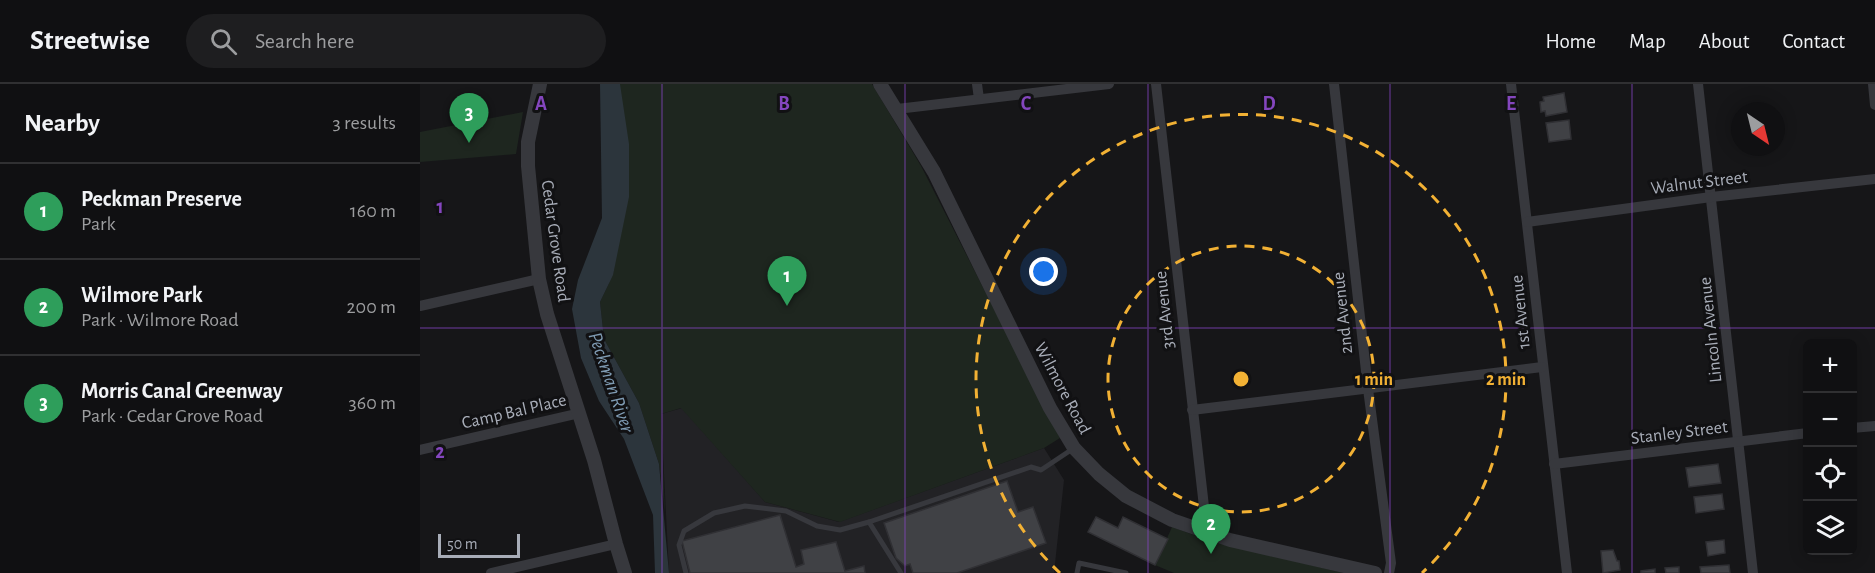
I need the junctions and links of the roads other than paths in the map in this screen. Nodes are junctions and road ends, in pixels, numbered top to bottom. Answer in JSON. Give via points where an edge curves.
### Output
{"nodes":[{"id":1,"x":540,"y":84,"type":"edge"},
{"id":2,"x":880,"y":84,"type":"edge"},
{"id":3,"x":977,"y":84,"type":"edge"},
{"id":4,"x":1109,"y":84,"type":"edge"},
{"id":5,"x":1156,"y":84,"type":"edge"},
{"id":6,"x":1334,"y":84,"type":"edge"},
{"id":7,"x":1511,"y":84,"type":"edge"},
{"id":8,"x":1698,"y":84,"type":"edge"},
{"id":9,"x":1873,"y":84,"type":"edge"},
{"id":10,"x":979,"y":99,"type":"junction"},
{"id":11,"x":1875,"y":105,"type":"edge"},
{"id":12,"x":897,"y":109,"type":"junction"},
{"id":13,"x":1875,"y":179,"type":"edge"},
{"id":14,"x":1711,"y":197,"type":"junction"},
{"id":15,"x":1527,"y":222,"type":"junction"},
{"id":16,"x":539,"y":279,"type":"junction"},
{"id":17,"x":420,"y":306,"type":"edge"},
{"id":18,"x":1542,"y":367,"type":"junction"},
{"id":19,"x":1368,"y":389,"type":"junction"},
{"id":20,"x":1192,"y":410,"type":"junction"},
{"id":21,"x":580,"y":413,"type":"junction"},
{"id":22,"x":1875,"y":426,"type":"edge"},
{"id":23,"x":1857,"y":428,"type":"edge"},
{"id":24,"x":1803,"y":434,"type":"edge"},
{"id":25,"x":1739,"y":441,"type":"junction"},
{"id":26,"x":1074,"y":448,"type":"junction"},
{"id":27,"x":420,"y":450,"type":"edge"},
{"id":28,"x":1554,"y":464,"type":"junction"},
{"id":29,"x":869,"y":522,"type":"junction"},
{"id":30,"x":1207,"y":532,"type":"junction"},
{"id":31,"x":616,"y":544,"type":"junction"},
{"id":32,"x":1108,"y":571,"type":"edge"},
{"id":33,"x":491,"y":573,"type":"edge"},
{"id":34,"x":626,"y":573,"type":"edge"},
{"id":35,"x":686,"y":573,"type":"edge"},
{"id":36,"x":901,"y":573,"type":"edge"},
{"id":37,"x":1077,"y":573,"type":"edge"},
{"id":38,"x":1126,"y":573,"type":"edge"},
{"id":39,"x":1375,"y":573,"type":"edge"},
{"id":40,"x":1389,"y":573,"type":"edge"},
{"id":41,"x":1567,"y":573,"type":"edge"},
{"id":42,"x":1753,"y":573,"type":"edge"}],
"edges":[{"from":1,"to":16,"type":"street","name":"Cedar Grove Road","via":[[528,142]]},
{"from":2,"to":12,"type":"street","name":"Wilmore Road"},
{"from":3,"to":10,"type":"street"},
{"from":4,"to":10,"type":"street"},
{"from":5,"to":20,"type":"street","name":"3rd Avenue"},
{"from":6,"to":19,"type":"street","name":"2nd Avenue"},
{"from":7,"to":15,"type":"street","name":"1st Avenue"},
{"from":8,"to":14,"type":"street","name":"Lincoln Avenue"},
{"from":9,"to":11,"type":"street"},
{"from":10,"to":12,"type":"street"},
{"from":12,"to":26,"type":"street","name":"Wilmore Road","via":[[934,172],[1050,408]]},
{"from":13,"to":14,"type":"street","name":"Walnut Street"},
{"from":14,"to":15,"type":"street","name":"Walnut Street"},
{"from":14,"to":25,"type":"street","name":"Lincoln Avenue"},
{"from":15,"to":18,"type":"street","name":"1st Avenue"},
{"from":16,"to":17,"type":"street"},
{"from":16,"to":21,"type":"street","name":"Cedar Grove Road"},
{"from":18,"to":19,"type":"street"},
{"from":18,"to":28,"type":"street","name":"1st Avenue"},
{"from":19,"to":20,"type":"street"},
{"from":19,"to":40,"type":"street","name":"2nd Avenue","via":[[1391,563]]},
{"from":20,"to":30,"type":"street","name":"3rd Avenue"},
{"from":21,"to":27,"type":"street","name":"Camp Bal Place"},
{"from":21,"to":31,"type":"street","name":"Cedar Grove Road"},
{"from":22,"to":23,"type":"street"},
{"from":24,"to":25,"type":"street","name":"Stanley Street"},
{"from":25,"to":28,"type":"street","name":"Stanley Street"},
{"from":25,"to":42,"type":"street","name":"Lincoln Avenue"},
{"from":26,"to":29,"type":"lane","via":[[1041,470],[1031,467]]},
{"from":26,"to":30,"type":"street","name":"Wilmore Road","via":[[1126,496],[1172,520]]},
{"from":28,"to":41,"type":"street","name":"1st Avenue"},
{"from":29,"to":35,"type":"lane","via":[[840,530],[763,507],[745,506],[714,513],[684,531],[679,545]]},
{"from":29,"to":36,"type":"lane"},
{"from":30,"to":39,"type":"street","name":"Wilmore Road"},
{"from":31,"to":33,"type":"street"},
{"from":31,"to":34,"type":"street","name":"Cedar Grove Road"},
{"from":32,"to":37,"type":"lane","via":[[1079,563]]},
{"from":32,"to":38,"type":"lane"}]}
